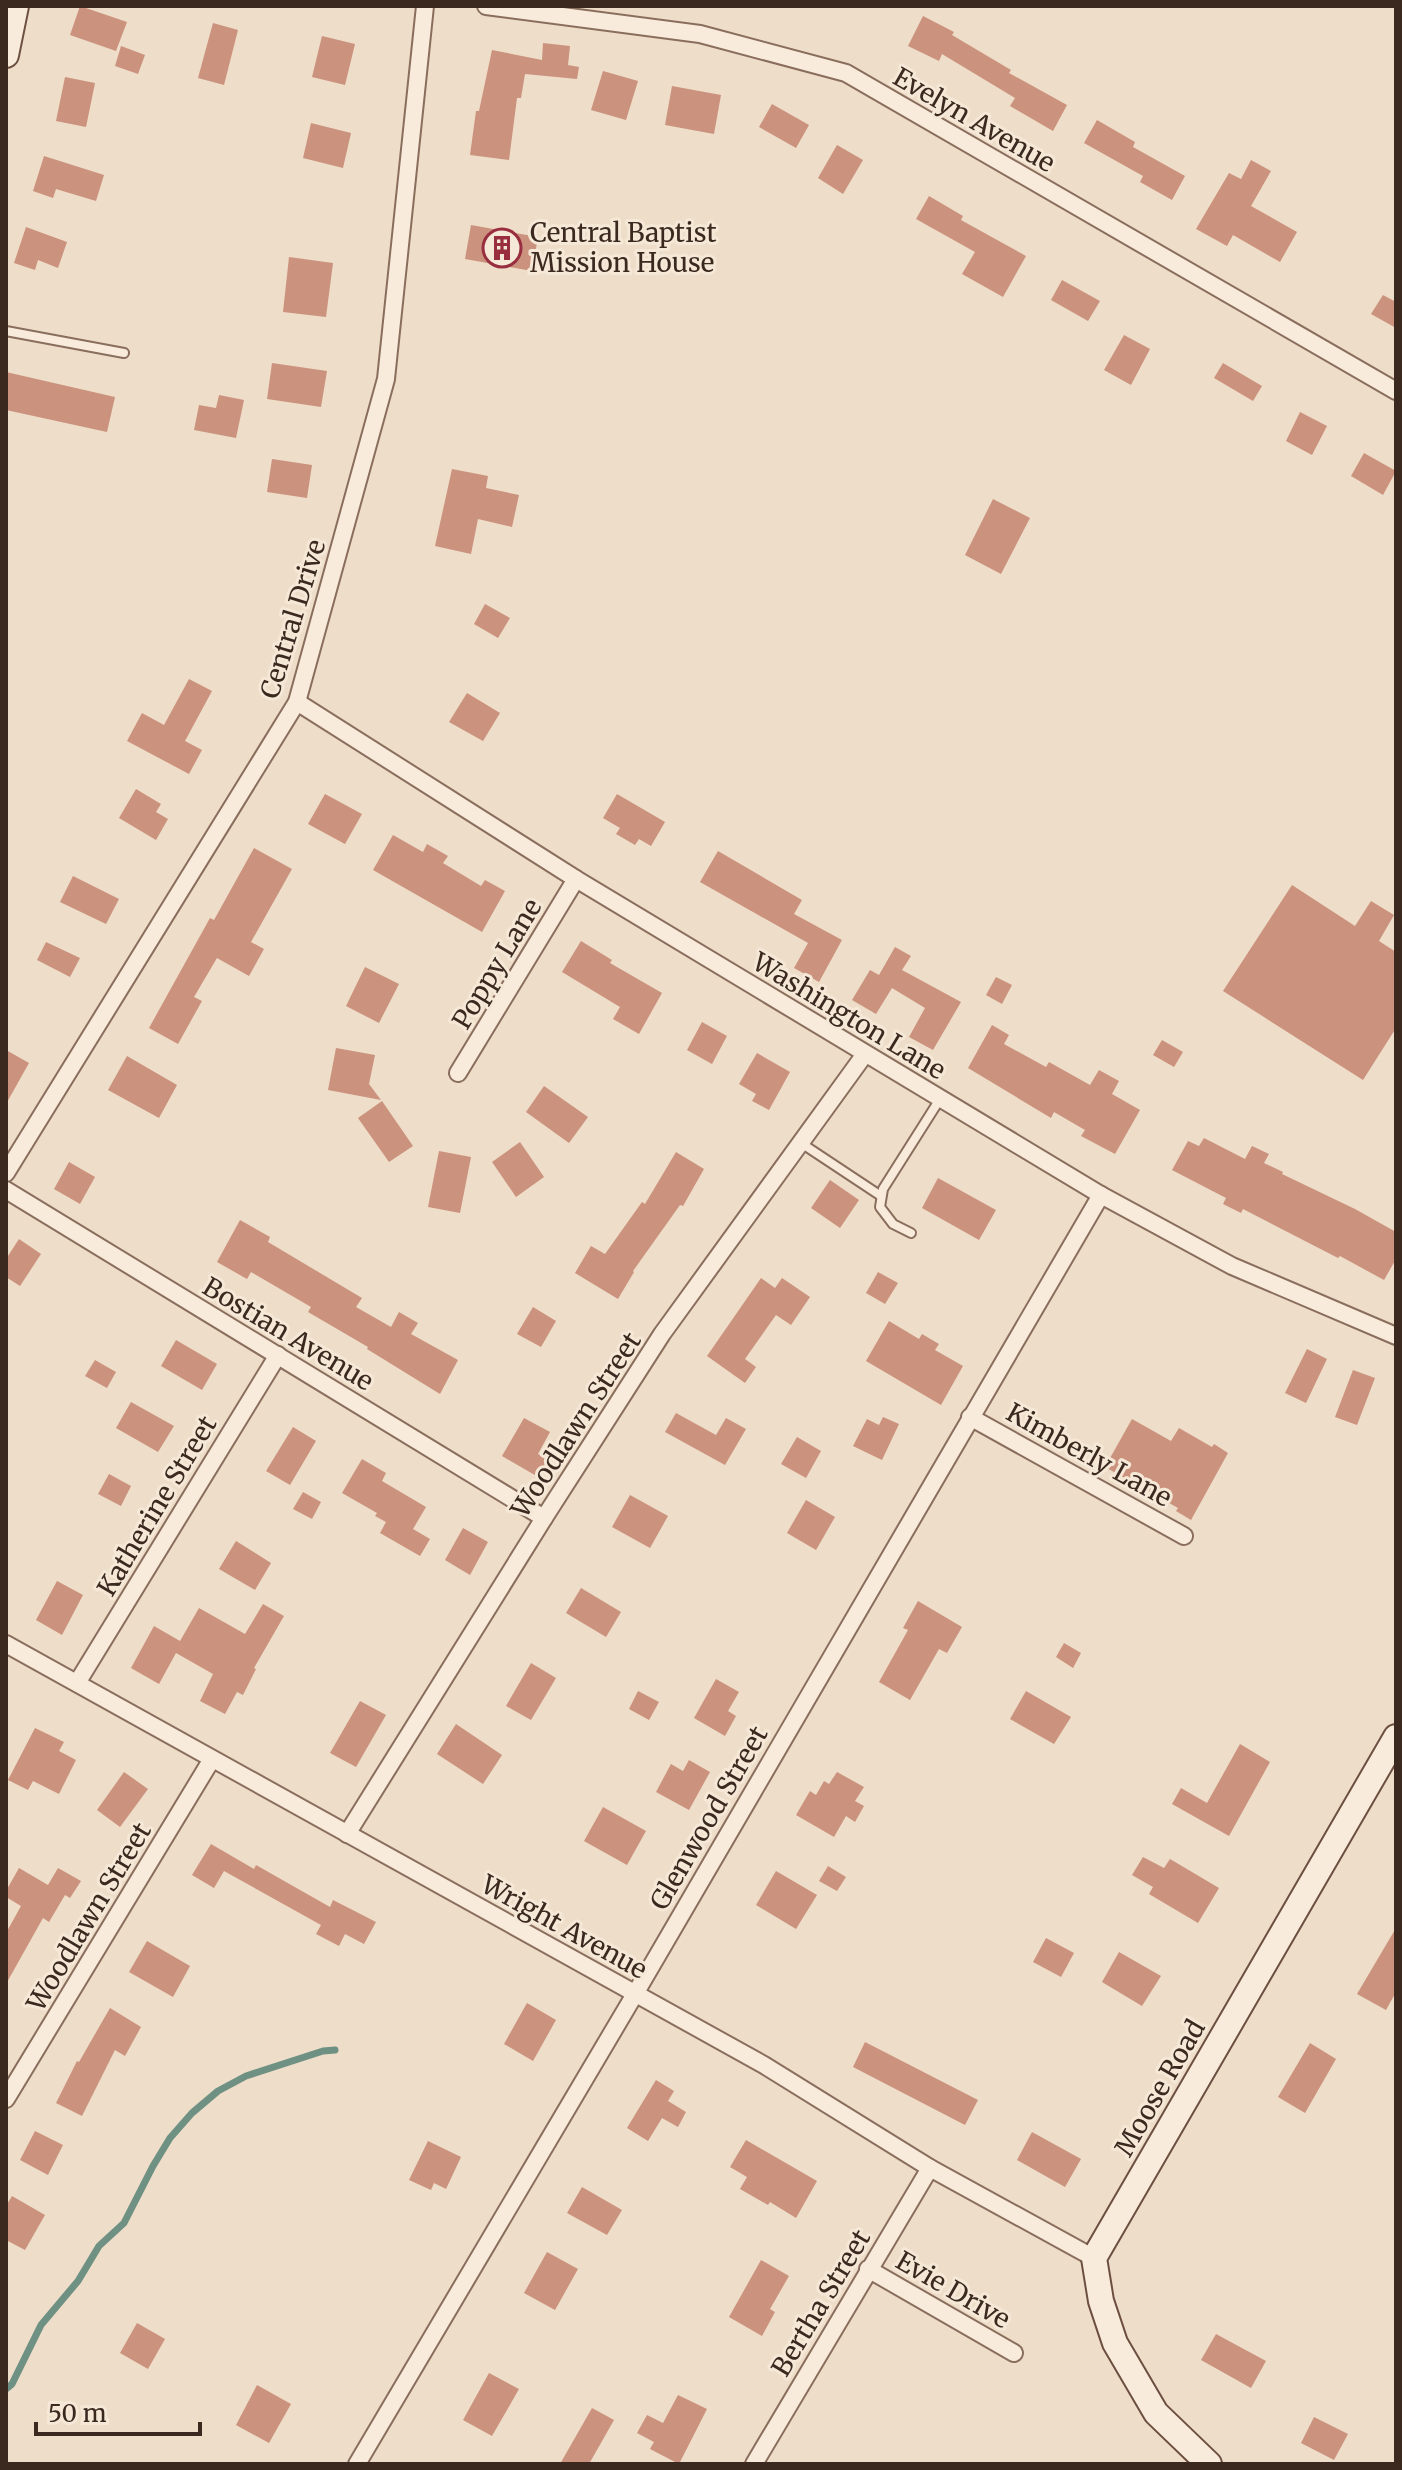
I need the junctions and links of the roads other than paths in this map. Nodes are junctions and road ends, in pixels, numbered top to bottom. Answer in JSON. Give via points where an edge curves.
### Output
{"nodes":[{"id":1,"x":16,"y":6,"type":"edge"},
{"id":2,"x":425,"y":6,"type":"edge"},
{"id":3,"x":486,"y":6,"type":"edge"},
{"id":4,"x":6,"y":55,"type":"edge"},
{"id":5,"x":6,"y":331,"type":"edge"},
{"id":6,"x":124,"y":353,"type":"dead end"},
{"id":7,"x":1396,"y":391,"type":"edge"},
{"id":8,"x":297,"y":702,"type":"junction"},
{"id":9,"x":576,"y":879,"type":"junction"},
{"id":10,"x":865,"y":1054,"type":"junction"},
{"id":11,"x":458,"y":1073,"type":"dead end"},
{"id":12,"x":940,"y":1099,"type":"junction"},
{"id":13,"x":801,"y":1143,"type":"junction"},
{"id":14,"x":6,"y":1173,"type":"edge"},
{"id":15,"x":6,"y":1190,"type":"edge"},
{"id":16,"x":1101,"y":1195,"type":"junction"},
{"id":17,"x":881,"y":1196,"type":"junction"},
{"id":18,"x":911,"y":1233,"type":"dead end"},
{"id":19,"x":1396,"y":1336,"type":"edge"},
{"id":20,"x":278,"y":1355,"type":"junction"},
{"id":21,"x":970,"y":1417,"type":"junction"},
{"id":22,"x":544,"y":1518,"type":"junction"},
{"id":23,"x":1184,"y":1536,"type":"dead end"},
{"id":24,"x":6,"y":1644,"type":"edge"},
{"id":25,"x":77,"y":1683,"type":"junction"},
{"id":26,"x":1396,"y":1737,"type":"edge"},
{"id":27,"x":212,"y":1759,"type":"junction"},
{"id":28,"x":1389,"y":1763,"type":"edge"},
{"id":29,"x":347,"y":1834,"type":"junction"},
{"id":30,"x":635,"y":1994,"type":"junction"},
{"id":31,"x":6,"y":2099,"type":"edge"},
{"id":32,"x":930,"y":2168,"type":"junction"},
{"id":33,"x":1094,"y":2258,"type":"junction"},
{"id":34,"x":868,"y":2269,"type":"junction"},
{"id":35,"x":1014,"y":2353,"type":"dead end"},
{"id":36,"x":357,"y":2464,"type":"edge"},
{"id":37,"x":754,"y":2464,"type":"edge"},
{"id":38,"x":1209,"y":2464,"type":"edge"}],
"edges":[{"from":1,"to":4,"type":"street"},
{"from":2,"to":8,"type":"street","name":"Central Drive","via":[[386,379]]},
{"from":3,"to":7,"type":"street","name":"Evelyn Avenue","via":[[700,34],[846,73]]},
{"from":5,"to":6,"type":"lane"},
{"from":8,"to":9,"type":"street","name":"Washington Lane"},
{"from":8,"to":14,"type":"street","name":"Central Drive"},
{"from":9,"to":10,"type":"street","name":"Washington Lane"},
{"from":9,"to":11,"type":"street","name":"Poppy Lane"},
{"from":10,"to":12,"type":"street","name":"Washington Lane"},
{"from":10,"to":13,"type":"street","name":"Woodlawn Street"},
{"from":12,"to":16,"type":"street","name":"Washington Lane"},
{"from":12,"to":17,"type":"lane"},
{"from":13,"to":17,"type":"lane"},
{"from":13,"to":22,"type":"street","name":"Woodlawn Street","via":[[662,1334]]},
{"from":15,"to":20,"type":"street","name":"Bostian Avenue"},
{"from":16,"to":19,"type":"street","name":"Washington Lane","via":[[1232,1266]]},
{"from":16,"to":21,"type":"street","name":"Glenwood Street"},
{"from":17,"to":18,"type":"lane","via":[[880,1207],[893,1224]]},
{"from":20,"to":22,"type":"street","name":"Bostian Avenue"},
{"from":20,"to":25,"type":"street","name":"Katherine Street"},
{"from":21,"to":23,"type":"street","name":"Kimberly Lane"},
{"from":21,"to":30,"type":"street","name":"Glenwood Street"},
{"from":22,"to":29,"type":"street","name":"Woodlawn Street"},
{"from":24,"to":25,"type":"street","name":"Wright Avenue"},
{"from":25,"to":27,"type":"street","name":"Wright Avenue"},
{"from":26,"to":28,"type":"street","name":"Moose Road"},
{"from":27,"to":29,"type":"street","name":"Wright Avenue"},
{"from":27,"to":31,"type":"street","name":"Woodlawn Street"},
{"from":28,"to":33,"type":"street","name":"Moose Road"},
{"from":29,"to":30,"type":"street","name":"Wright Avenue"},
{"from":30,"to":32,"type":"street","name":"Wright Avenue","via":[[764,2065]]},
{"from":30,"to":36,"type":"street","name":"Glenwood Street"},
{"from":32,"to":33,"type":"street","name":"Wright Avenue"},
{"from":32,"to":34,"type":"street","name":"Bertha Street"},
{"from":33,"to":38,"type":"street","via":[[1115,2343],[1156,2413]]},
{"from":34,"to":35,"type":"street","name":"Evie Drive"},
{"from":34,"to":37,"type":"street","name":"Bertha Street"}]}
